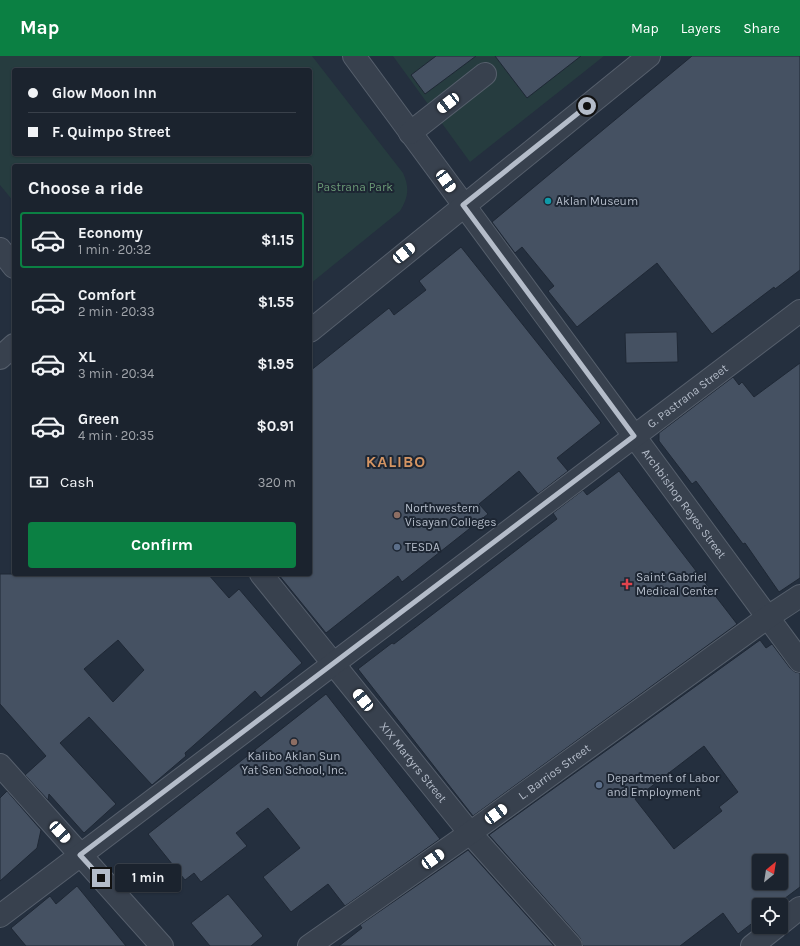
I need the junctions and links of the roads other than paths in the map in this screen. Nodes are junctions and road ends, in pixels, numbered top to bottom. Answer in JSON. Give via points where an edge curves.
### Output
{"nodes":[{"id":1,"x":354,"y":56,"type":"edge"},
{"id":2,"x":649,"y":56,"type":"edge"},
{"id":3,"x":485,"y":74,"type":"dead end"},
{"id":4,"x":410,"y":133,"type":"junction"},
{"id":5,"x":463,"y":205,"type":"junction"},
{"id":6,"x":0,"y":249,"type":"edge"},
{"id":7,"x":12,"y":264,"type":"edge"},
{"id":8,"x":800,"y":310,"type":"edge"},
{"id":9,"x":312,"y":329,"type":"edge"},
{"id":10,"x":12,"y":347,"type":"edge"},
{"id":11,"x":0,"y":358,"type":"edge"},
{"id":12,"x":634,"y":436,"type":"junction"},
{"id":13,"x":263,"y":576,"type":"edge"},
{"id":14,"x":800,"y":596,"type":"edge"},
{"id":15,"x":768,"y":617,"type":"junction"},
{"id":16,"x":800,"y":661,"type":"edge"},
{"id":17,"x":333,"y":663,"type":"junction"},
{"id":18,"x":0,"y":765,"type":"edge"},
{"id":19,"x":470,"y":833,"type":"junction"},
{"id":20,"x":80,"y":855,"type":"junction"},
{"id":21,"x":800,"y":908,"type":"edge"},
{"id":22,"x":0,"y":916,"type":"edge"},
{"id":23,"x":788,"y":917,"type":"edge"},
{"id":24,"x":767,"y":934,"type":"edge"},
{"id":25,"x":162,"y":946,"type":"edge"},
{"id":26,"x":309,"y":946,"type":"edge"},
{"id":27,"x":571,"y":946,"type":"edge"},
{"id":28,"x":752,"y":946,"type":"edge"}],
"edges":[{"from":1,"to":4,"type":"street","name":"Archbishop Reyes Street"},
{"from":2,"to":5,"type":"street"},
{"from":3,"to":4,"type":"street"},
{"from":4,"to":5,"type":"street","name":"Archbishop Reyes Street"},
{"from":5,"to":9,"type":"street"},
{"from":5,"to":12,"type":"street","name":"Archbishop Reyes Street"},
{"from":6,"to":7,"type":"street"},
{"from":8,"to":12,"type":"street","name":"G. Pastrana Street"},
{"from":10,"to":11,"type":"street"},
{"from":12,"to":15,"type":"street","name":"Archbishop Reyes Street"},
{"from":12,"to":17,"type":"street","name":"G. Pastrana Street"},
{"from":13,"to":17,"type":"street","name":"XIX Martyrs Street"},
{"from":14,"to":15,"type":"street","name":"L. Barrios Street"},
{"from":15,"to":16,"type":"street","name":"Archbishop Reyes Street"},
{"from":15,"to":19,"type":"street","name":"L. Barrios Street"},
{"from":17,"to":19,"type":"street","name":"XIX Martyrs Street"},
{"from":17,"to":20,"type":"street","name":"G. Pastrana Street"},
{"from":18,"to":20,"type":"street"},
{"from":19,"to":26,"type":"street","name":"L. Barrios Street"},
{"from":19,"to":27,"type":"street","name":"XIX Martyrs Street"},
{"from":20,"to":22,"type":"street","name":"G. Pastrana Street"},
{"from":20,"to":25,"type":"street"},
{"from":21,"to":23,"type":"street"},
{"from":24,"to":28,"type":"street"}]}
